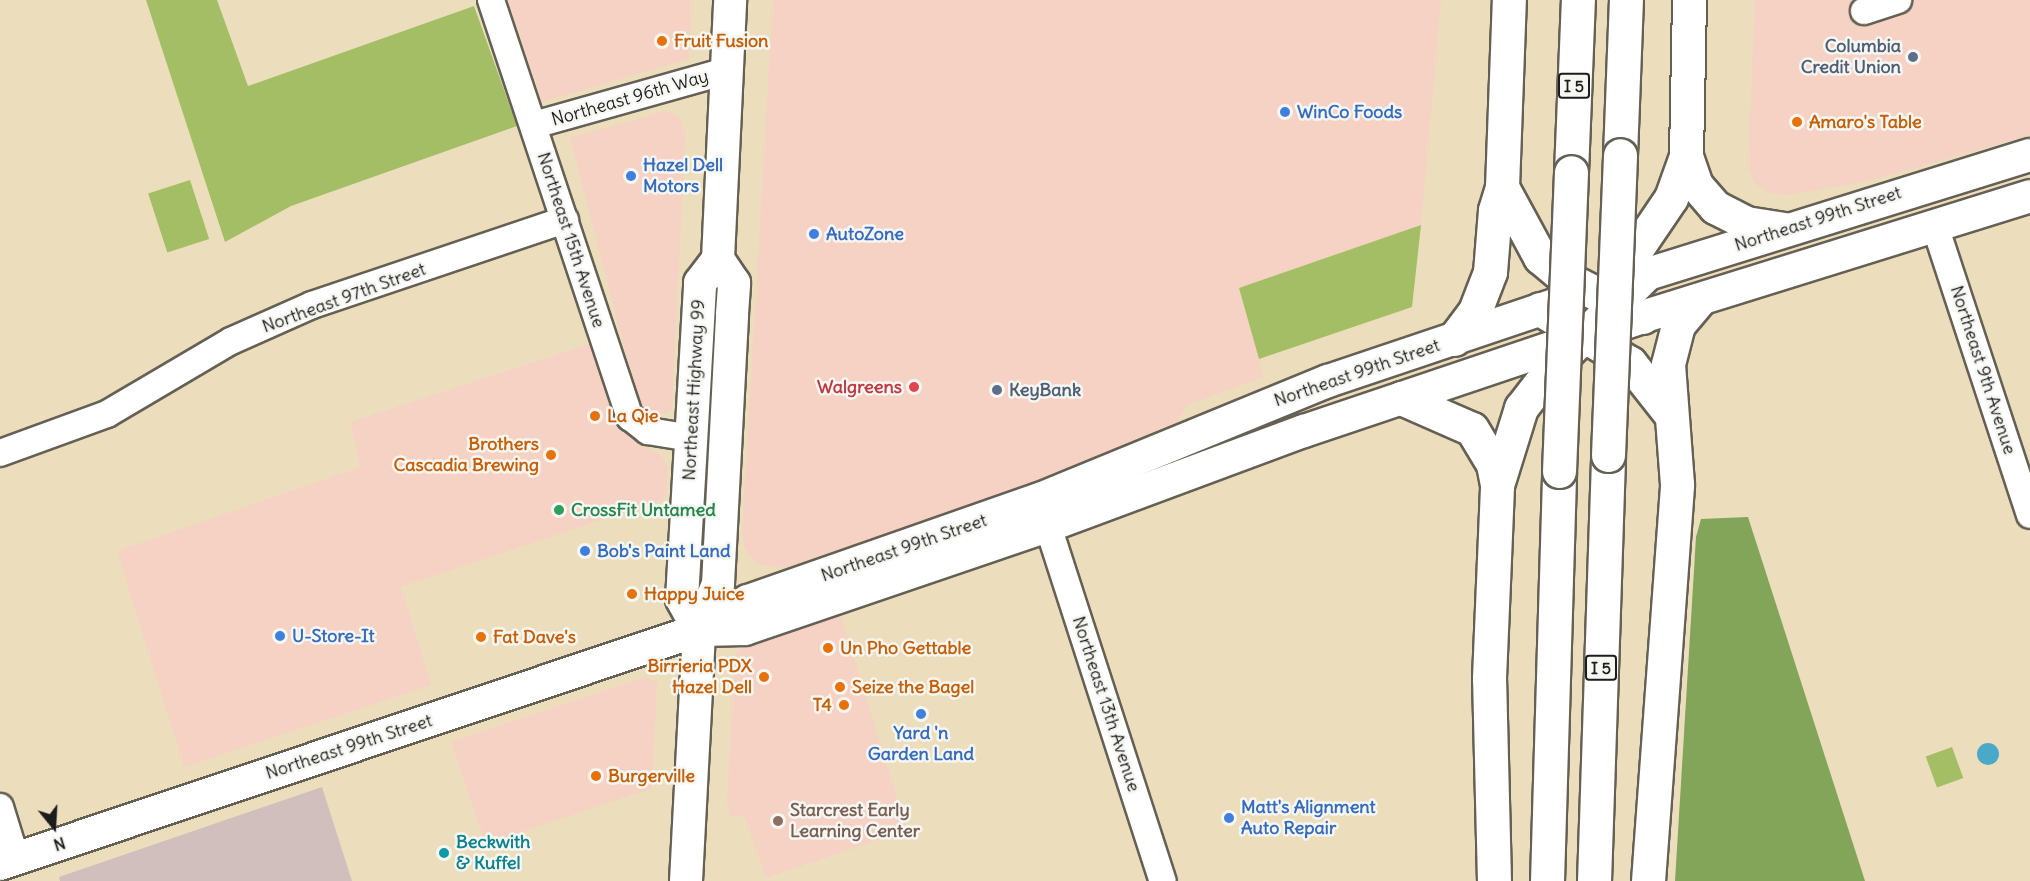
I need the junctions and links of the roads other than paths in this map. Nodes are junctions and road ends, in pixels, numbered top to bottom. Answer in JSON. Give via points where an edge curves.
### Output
{"nodes":[{"id":1,"x":490,"y":0,"type":"edge"},
{"id":2,"x":730,"y":0,"type":"edge"},
{"id":3,"x":1509,"y":0,"type":"edge"},
{"id":4,"x":1578,"y":0,"type":"edge"},
{"id":5,"x":1626,"y":0,"type":"edge"},
{"id":6,"x":1689,"y":0,"type":"edge"},
{"id":7,"x":726,"y":71,"type":"junction"},
{"id":8,"x":534,"y":125,"type":"junction"},
{"id":9,"x":2030,"y":154,"type":"edge"},
{"id":10,"x":1686,"y":156,"type":"junction"},
{"id":11,"x":1502,"y":187,"type":"junction"},
{"id":12,"x":2030,"y":196,"type":"edge"},
{"id":13,"x":565,"y":220,"type":"junction"},
{"id":14,"x":1935,"y":226,"type":"junction"},
{"id":15,"x":1783,"y":229,"type":"junction"},
{"id":16,"x":718,"y":259,"type":"junction"},
{"id":17,"x":1645,"y":275,"type":"joint"},
{"id":18,"x":1614,"y":298,"type":"junction"},
{"id":19,"x":1699,"y":300,"type":"junction"},
{"id":20,"x":1540,"y":309,"type":"junction"},
{"id":21,"x":1576,"y":336,"type":"junction"},
{"id":22,"x":1454,"y":339,"type":"junction"},
{"id":23,"x":1401,"y":398,"type":"junction"},
{"id":24,"x":1672,"y":417,"type":"junction"},
{"id":25,"x":1205,"y":429,"type":"junction"},
{"id":26,"x":691,"y":438,"type":"junction"},
{"id":27,"x":0,"y":453,"type":"edge"},
{"id":28,"x":1497,"y":485,"type":"junction"},
{"id":29,"x":2030,"y":515,"type":"edge"},
{"id":30,"x":1048,"y":526,"type":"junction"},
{"id":31,"x":699,"y":630,"type":"junction"},
{"id":32,"x":0,"y":807,"type":"edge"},
{"id":33,"x":8,"y":861,"type":"edge"},
{"id":34,"x":687,"y":881,"type":"edge"},
{"id":35,"x":1164,"y":881,"type":"edge"},
{"id":36,"x":1494,"y":881,"type":"edge"},
{"id":37,"x":1547,"y":881,"type":"edge"},
{"id":38,"x":1594,"y":881,"type":"edge"},
{"id":39,"x":1648,"y":881,"type":"edge"}],
"edges":[{"from":1,"to":8,"type":"street","name":"Northeast 15th Avenue"},
{"from":2,"to":7,"type":"main road"},
{"from":3,"to":11,"type":"highway"},
{"from":4,"to":37,"type":"highway","number":"I 5","bridge":true},
{"from":5,"to":38,"type":"highway","number":"I 5","bridge":true},
{"from":6,"to":10,"type":"highway"},
{"from":7,"to":8,"type":"street","name":"Northeast 96th Way"},
{"from":7,"to":16,"type":"main road"},
{"from":8,"to":13,"type":"street","name":"Northeast 15th Avenue"},
{"from":9,"to":15,"type":"main road","name":"Northeast 99th Street"},
{"from":10,"to":15,"type":"highway","via":[[1696,185],[1715,207],[1746,223]]},
{"from":10,"to":18,"type":"highway","via":[[1671,198]]},
{"from":11,"to":18,"type":"highway","via":[[1540,257]]},
{"from":11,"to":22,"type":"highway","via":[[1487,286]]},
{"from":12,"to":14,"type":"main road","name":"Northeast 99th Street"},
{"from":13,"to":26,"type":"street","name":"Northeast 15th Avenue","via":[[630,417],[648,431]]},
{"from":13,"to":27,"type":"street","name":"Northeast 97th Street","via":[[312,305],[231,341],[107,414]]},
{"from":14,"to":19,"type":"main road","name":"Northeast 99th Street"},
{"from":14,"to":29,"type":"street","name":"Northeast 9th Avenue"},
{"from":15,"to":17,"type":"main road","name":"Northeast 99th Street"},
{"from":16,"to":26,"type":"main road","name":"Northeast Highway 99","via":[[700,283]]},
{"from":16,"to":31,"type":"main road","name":"Northeast Highway 99","via":[[734,282],[718,584]]},
{"from":17,"to":18,"type":"highway"},
{"from":18,"to":19,"type":"main road","name":"Northeast 99th Street"},
{"from":18,"to":20,"type":"main road","name":"Northeast 99th Street"},
{"from":18,"to":21,"type":"highway"},
{"from":18,"to":21,"type":"main road","name":"Northeast 99th Street"},
{"from":19,"to":24,"type":"highway","via":[[1678,325],[1670,348]]},
{"from":20,"to":21,"type":"highway"},
{"from":20,"to":22,"type":"main road","name":"Northeast 99th Street"},
{"from":21,"to":23,"type":"main road","name":"Northeast 99th Street"},
{"from":21,"to":24,"type":"highway","via":[[1640,372]]},
{"from":21,"to":28,"type":"highway","via":[[1521,408]]},
{"from":22,"to":25,"type":"main road","name":"Northeast 99th Street"},
{"from":23,"to":28,"type":"highway","via":[[1472,429],[1493,464]]},
{"from":23,"to":30,"type":"main road","name":"Northeast 99th Street"},
{"from":24,"to":39,"type":"highway","via":[[1677,484]]},
{"from":25,"to":30,"type":"main road","via":[[1162,464],[1066,502]]},
{"from":25,"to":31,"type":"main road","name":"Northeast 99th Street","via":[[1040,499],[748,601]]},
{"from":26,"to":31,"type":"main road","name":"Northeast Highway 99","via":[[682,599]]},
{"from":28,"to":36,"type":"highway","via":[[1489,678]]},
{"from":30,"to":31,"type":"main road","name":"Northeast 99th Street","via":[[745,629]]},
{"from":30,"to":35,"type":"street","name":"Northeast 13th Avenue"},
{"from":31,"to":33,"type":"main road","name":"Northeast 99th Street"},
{"from":31,"to":34,"type":"main road","name":"Northeast Highway 99"},
{"from":32,"to":33,"type":"street"}]}
